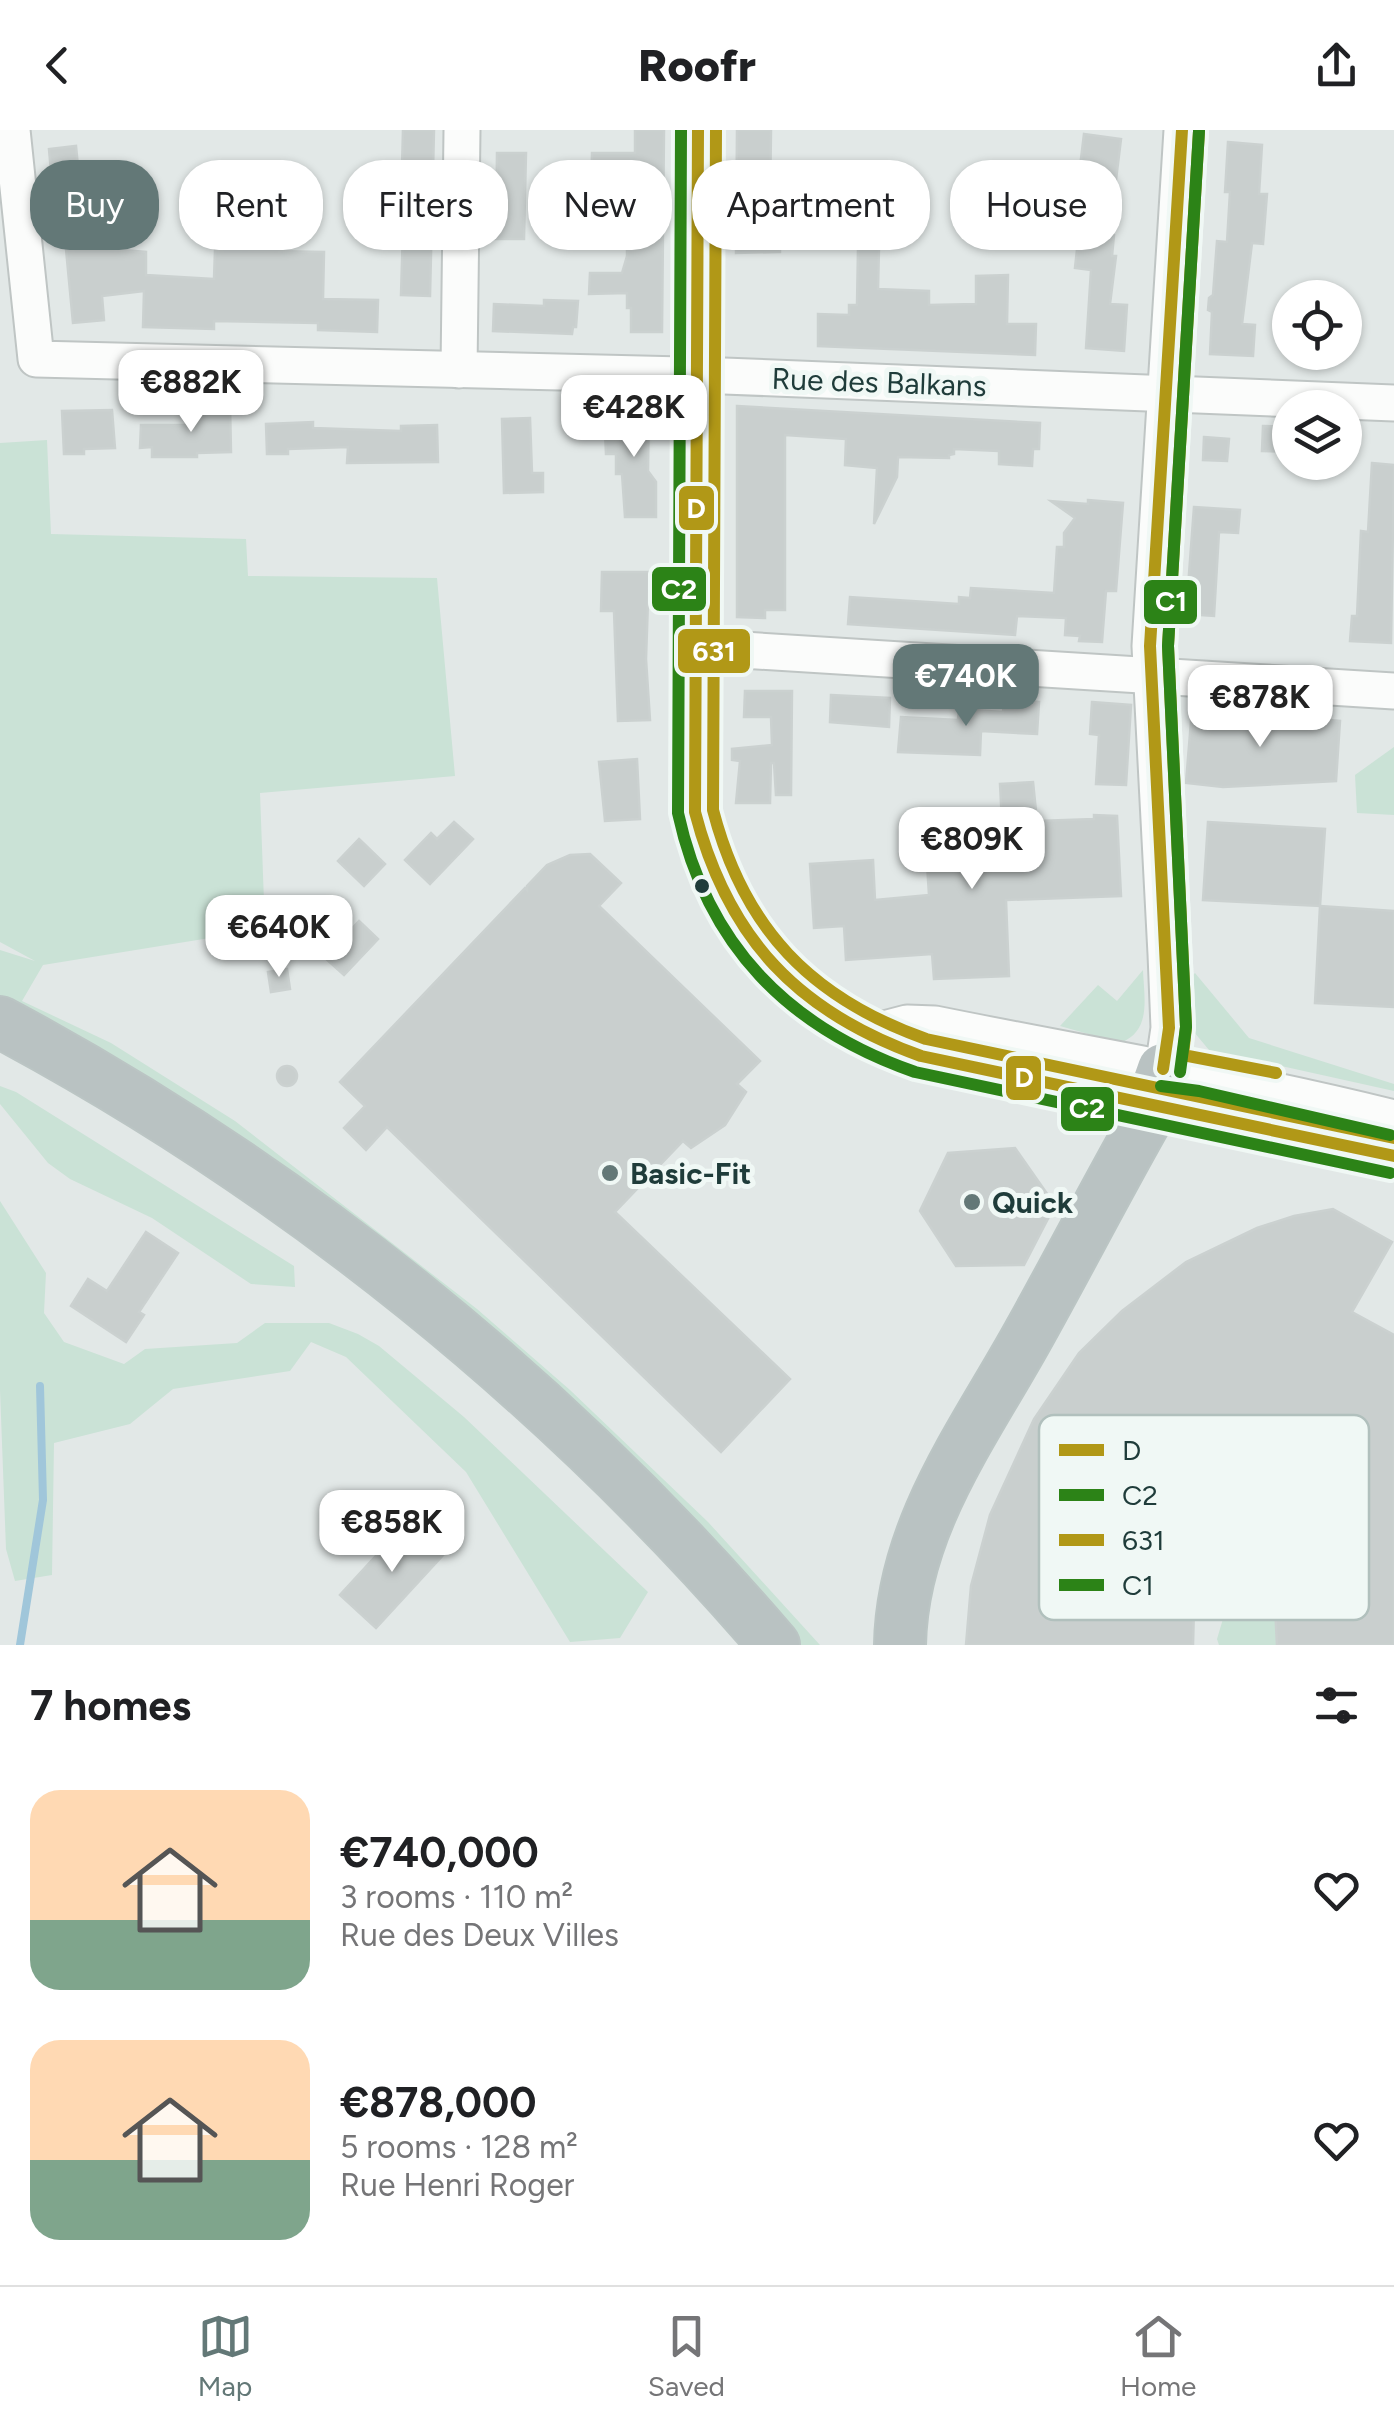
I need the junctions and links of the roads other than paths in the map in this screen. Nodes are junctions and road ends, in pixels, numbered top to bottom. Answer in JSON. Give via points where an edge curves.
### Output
{"nodes":[{"id":1,"x":12,"y":130,"type":"edge"},
{"id":2,"x":462,"y":130,"type":"edge"},
{"id":3,"x":698,"y":130,"type":"edge"},
{"id":4,"x":1182,"y":130,"type":"edge"},
{"id":5,"x":459,"y":370,"type":"junction"},
{"id":6,"x":699,"y":375,"type":"junction"},
{"id":7,"x":1166,"y":394,"type":"junction"},
{"id":8,"x":1394,"y":403,"type":"edge"},
{"id":9,"x":695,"y":647,"type":"junction"},
{"id":10,"x":1150,"y":676,"type":"junction"},
{"id":11,"x":1394,"y":691,"type":"edge"},
{"id":12,"x":0,"y":1022,"type":"edge"},
{"id":13,"x":0,"y":1059,"type":"edge"},
{"id":14,"x":1158,"y":1087,"type":"junction"},
{"id":15,"x":1394,"y":1118,"type":"edge"},
{"id":16,"x":1394,"y":1156,"type":"edge"},
{"id":17,"x":730,"y":1645,"type":"edge"},
{"id":18,"x":774,"y":1645,"type":"edge"},
{"id":19,"x":900,"y":1645,"type":"edge"}],
"edges":[{"from":1,"to":5,"type":"street","name":"Rue des Balkans","via":[[36,359]]},
{"from":2,"to":5,"type":"street"},
{"from":3,"to":6,"type":"street"},
{"from":4,"to":7,"type":"street"},
{"from":5,"to":6,"type":"street","name":"Rue des Balkans"},
{"from":6,"to":7,"type":"street","name":"Rue des Balkans"},
{"from":6,"to":9,"type":"street"},
{"from":7,"to":8,"type":"street","name":"Rue des Balkans"},
{"from":7,"to":10,"type":"street"},
{"from":9,"to":10,"type":"street"},
{"from":9,"to":14,"type":"street","via":[[694,794],[706,852],[762,951],[802,992],[864,1034],[954,1064]]},
{"from":10,"to":11,"type":"street"},
{"from":10,"to":14,"type":"street","via":[[1168,1028]]},
{"from":12,"to":18,"type":"highway","via":[[240,1168],[456,1330],[617,1476]]},
{"from":13,"to":17,"type":"highway","via":[[216,1191],[373,1304],[561,1467]]},
{"from":14,"to":15,"type":"street","via":[[1202,1074]]},
{"from":14,"to":16,"type":"street"},
{"from":14,"to":19,"type":"highway","via":[[935,1499],[908,1570]]}]}
